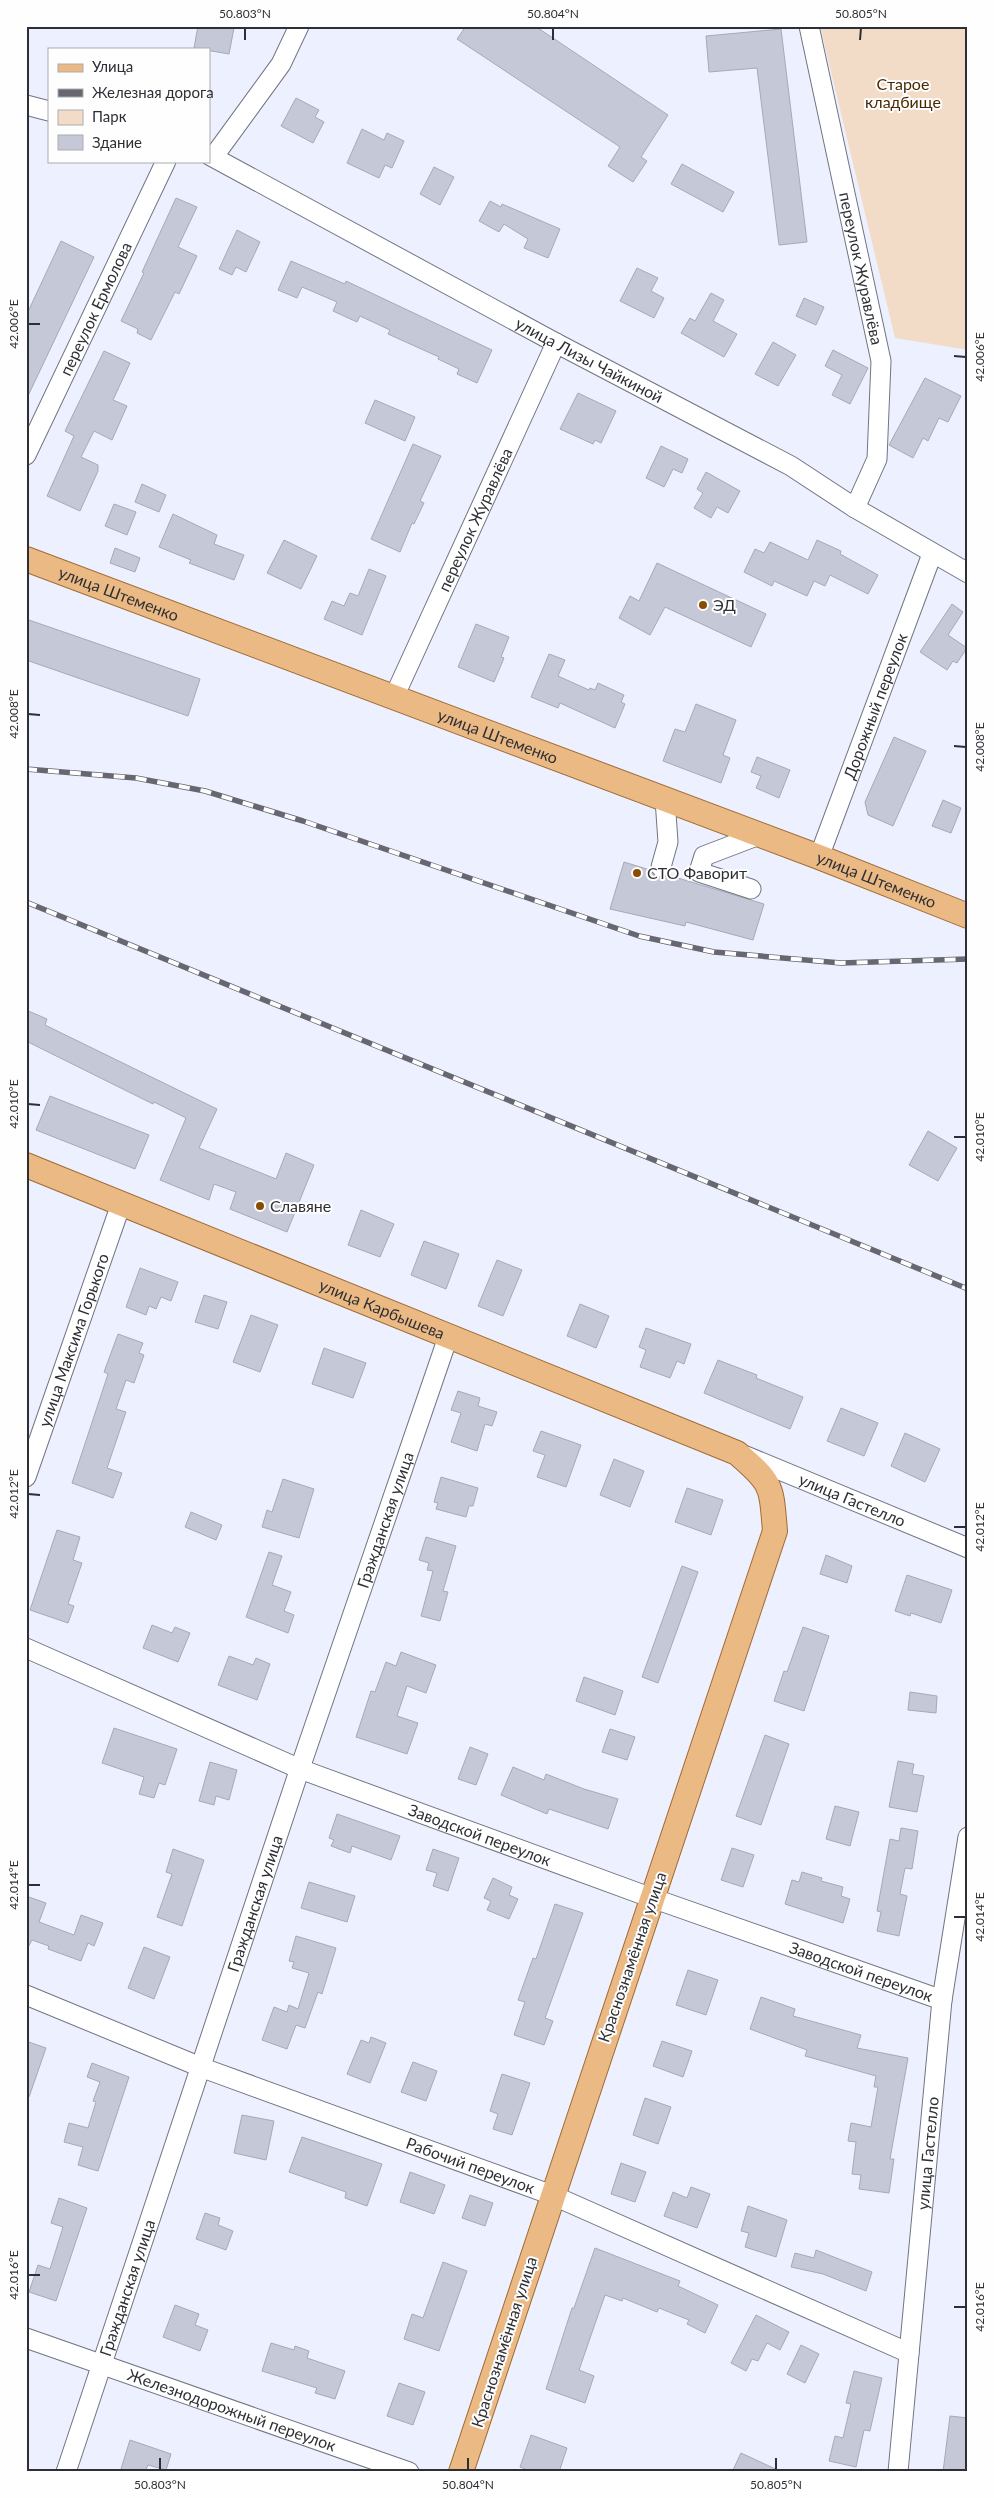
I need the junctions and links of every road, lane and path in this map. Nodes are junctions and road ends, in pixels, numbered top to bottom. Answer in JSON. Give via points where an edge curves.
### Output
{"nodes":[{"id":1,"x":299,"y":26,"type":"edge"},
{"id":2,"x":808,"y":26,"type":"edge"},
{"id":3,"x":26,"y":105,"type":"edge"},
{"id":4,"x":48,"y":111,"type":"edge"},
{"id":5,"x":211,"y":155,"type":"edge"},
{"id":6,"x":166,"y":162,"type":"edge"},
{"id":7,"x":556,"y":343,"type":"junction"},
{"id":8,"x":26,"y":455,"type":"edge"},
{"id":9,"x":855,"y":508,"type":"junction"},
{"id":10,"x":932,"y":554,"type":"junction"},
{"id":11,"x":26,"y":559,"type":"edge"},
{"id":12,"x":968,"y":573,"type":"edge"},
{"id":13,"x":394,"y":697,"type":"junction"},
{"id":14,"x":665,"y":799,"type":"junction"},
{"id":15,"x":759,"y":835,"type":"junction"},
{"id":16,"x":819,"y":857,"type":"junction"},
{"id":17,"x":661,"y":867,"type":"dead end"},
{"id":18,"x":751,"y":889,"type":"dead end"},
{"id":19,"x":968,"y":916,"type":"edge"},
{"id":20,"x":26,"y":1165,"type":"edge"},
{"id":21,"x":121,"y":1204,"type":"junction"},
{"id":22,"x":448,"y":1337,"type":"junction"},
{"id":23,"x":738,"y":1453,"type":"junction"},
{"id":24,"x":26,"y":1477,"type":"edge"},
{"id":25,"x":968,"y":1548,"type":"edge"},
{"id":26,"x":26,"y":1648,"type":"edge"},
{"id":27,"x":300,"y":1769,"type":"junction"},
{"id":28,"x":968,"y":1837,"type":"edge"},
{"id":29,"x":652,"y":1898,"type":"junction"},
{"id":30,"x":26,"y":1995,"type":"edge"},
{"id":31,"x":942,"y":2000,"type":"junction"},
{"id":32,"x":202,"y":2068,"type":"junction"},
{"id":33,"x":552,"y":2195,"type":"junction"},
{"id":34,"x":26,"y":2338,"type":"edge"},
{"id":35,"x":909,"y":2353,"type":"junction"},
{"id":36,"x":104,"y":2364,"type":"junction"},
{"id":37,"x":66,"y":2472,"type":"edge"},
{"id":38,"x":409,"y":2472,"type":"edge"},
{"id":39,"x":461,"y":2472,"type":"edge"},
{"id":40,"x":898,"y":2472,"type":"edge"}],
"edges":[{"from":1,"to":5,"type":"street","via":[[281,64]]},
{"from":2,"to":9,"type":"street","name":"переулок Журавлёва","via":[[881,361],[877,459]]},
{"from":3,"to":4,"type":"street"},
{"from":5,"to":7,"type":"street","name":"улица Лизы Чайкиной"},
{"from":6,"to":8,"type":"street","name":"переулок Ермолова"},
{"from":7,"to":9,"type":"street","name":"улица Лизы Чайкиной","via":[[791,466]]},
{"from":7,"to":13,"type":"street","name":"переулок Журавлёва"},
{"from":9,"to":10,"type":"street","name":"улица Лизы Чайкиной"},
{"from":10,"to":12,"type":"street","name":"улица Лизы Чайкиной"},
{"from":10,"to":16,"type":"street","name":"Дорожный переулок"},
{"from":11,"to":13,"type":"main road","name":"улица Штеменко"},
{"from":13,"to":14,"type":"main road","name":"улица Штеменко"},
{"from":14,"to":15,"type":"main road","name":"улица Штеменко"},
{"from":14,"to":17,"type":"street","via":[[668,842]]},
{"from":15,"to":16,"type":"main road","name":"улица Штеменко"},
{"from":15,"to":18,"type":"street","via":[[704,856],[699,872]]},
{"from":16,"to":19,"type":"main road","name":"улица Штеменко"},
{"from":20,"to":21,"type":"main road","name":"улица Карбышева"},
{"from":21,"to":22,"type":"main road","name":"улица Карбышева"},
{"from":21,"to":24,"type":"street","name":"улица Максима Горького"},
{"from":22,"to":23,"type":"main road","name":"улица Карбышева"},
{"from":22,"to":27,"type":"street","name":"Гражданская улица"},
{"from":23,"to":25,"type":"street","name":"улица Гастелло"},
{"from":23,"to":29,"type":"main road","name":"Краснознамённая улица","via":[[764,1476],[772,1493],[775,1531]]},
{"from":26,"to":27,"type":"street","name":"Заводской переулок"},
{"from":27,"to":29,"type":"street","name":"Заводской переулок"},
{"from":27,"to":32,"type":"street","name":"Гражданская улица"},
{"from":28,"to":31,"type":"street","name":"улица Гастелло"},
{"from":29,"to":31,"type":"street","name":"Заводской переулок"},
{"from":29,"to":33,"type":"main road","name":"Краснознамённая улица"},
{"from":30,"to":32,"type":"street","name":"Рабочий переулок"},
{"from":31,"to":35,"type":"street","name":"улица Гастелло"},
{"from":32,"to":33,"type":"street","name":"Рабочий переулок"},
{"from":32,"to":36,"type":"street","name":"Гражданская улица"},
{"from":33,"to":35,"type":"street","name":"Рабочий переулок"},
{"from":33,"to":39,"type":"main road","name":"Краснознамённая улица"},
{"from":34,"to":36,"type":"street","name":"Железнодорожный переулок"},
{"from":35,"to":40,"type":"street","name":"улица Гастелло"},
{"from":36,"to":37,"type":"street","name":"Гражданская улица"},
{"from":36,"to":38,"type":"street","name":"Железнодорожный переулок"}]}
